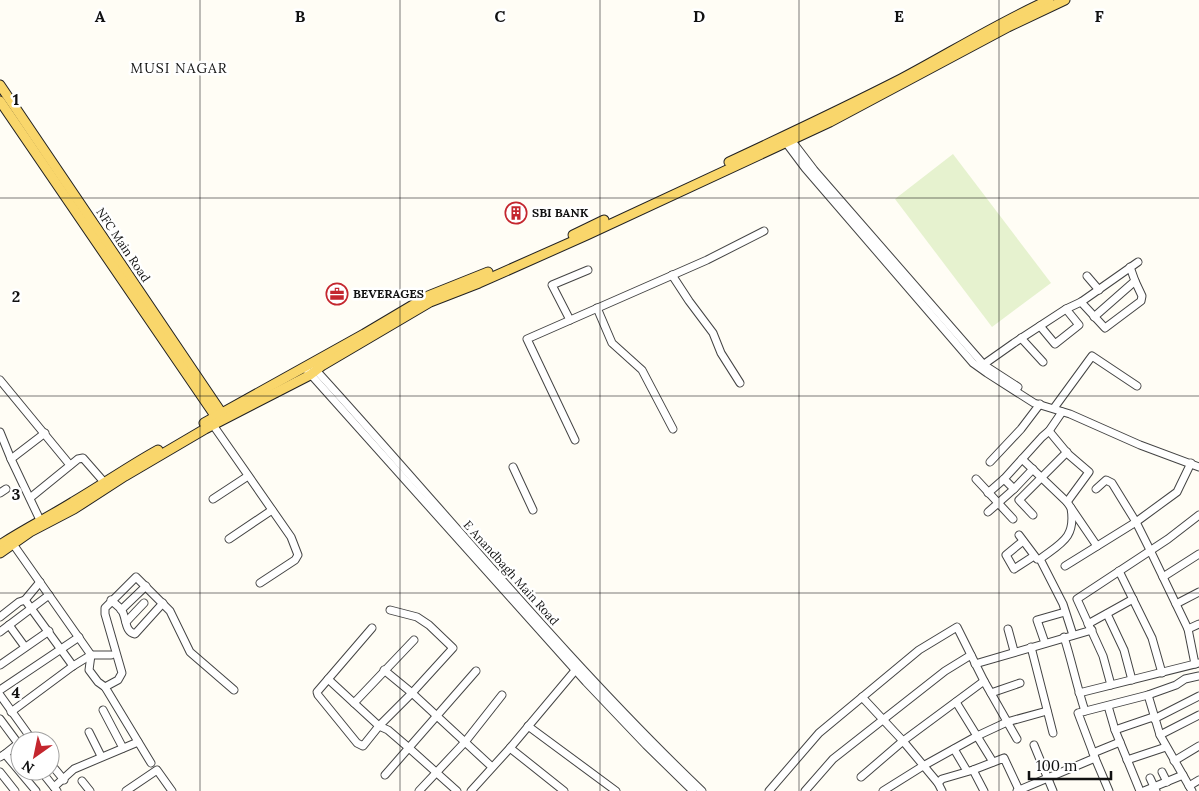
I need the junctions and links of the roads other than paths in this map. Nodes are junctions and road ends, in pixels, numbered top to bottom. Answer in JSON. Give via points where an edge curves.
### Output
{"nodes":[{"id":1,"x":1049,"y":0,"type":"edge"},
{"id":2,"x":1065,"y":0,"type":"edge"},
{"id":3,"x":1018,"y":19,"type":"junction"},
{"id":4,"x":0,"y":85,"type":"edge"},
{"id":5,"x":0,"y":101,"type":"edge"},
{"id":6,"x":786,"y":139,"type":"junction"},
{"id":7,"x":764,"y":231,"type":"dead end"},
{"id":8,"x":1138,"y":262,"type":"dead end"},
{"id":9,"x":1130,"y":267,"type":"junction"},
{"id":10,"x":588,"y":270,"type":"dead end"},
{"id":11,"x":672,"y":275,"type":"junction"},
{"id":12,"x":1087,"y":276,"type":"dead end"},
{"id":13,"x":1136,"y":281,"type":"junction"},
{"id":14,"x":1099,"y":290,"type":"junction"},
{"id":15,"x":1081,"y":302,"type":"junction"},
{"id":16,"x":597,"y":308,"type":"junction"},
{"id":17,"x":1066,"y":309,"type":"junction"},
{"id":18,"x":1094,"y":317,"type":"junction"},
{"id":19,"x":570,"y":320,"type":"junction"},
{"id":20,"x":1040,"y":326,"type":"junction"},
{"id":21,"x":1021,"y":338,"type":"junction"},
{"id":22,"x":1043,"y":362,"type":"dead end"},
{"id":23,"x":982,"y":366,"type":"junction"},
{"id":24,"x":310,"y":369,"type":"junction"},
{"id":25,"x":0,"y":380,"type":"edge"},
{"id":26,"x":740,"y":383,"type":"dead end"},
{"id":27,"x":1137,"y":386,"type":"dead end"},
{"id":28,"x":1040,"y":404,"type":"junction"},
{"id":29,"x":1054,"y":408,"type":"junction"},
{"id":30,"x":1062,"y":412,"type":"junction"},
{"id":31,"x":220,"y":420,"type":"junction"},
{"id":32,"x":673,"y":429,"type":"dead end"},
{"id":33,"x":1049,"y":431,"type":"junction"},
{"id":34,"x":0,"y":432,"type":"edge"},
{"id":35,"x":44,"y":433,"type":"junction"},
{"id":36,"x":575,"y":440,"type":"dead end"},
{"id":37,"x":1067,"y":452,"type":"junction"},
{"id":38,"x":11,"y":459,"type":"junction"},
{"id":39,"x":1022,"y":459,"type":"junction"},
{"id":40,"x":990,"y":462,"type":"dead end"},
{"id":41,"x":1191,"y":463,"type":"junction"},
{"id":42,"x":70,"y":465,"type":"junction"},
{"id":43,"x":1199,"y":466,"type":"edge"},
{"id":44,"x":513,"y":467,"type":"dead end"},
{"id":45,"x":1033,"y":469,"type":"junction"},
{"id":46,"x":248,"y":476,"type":"junction"},
{"id":47,"x":1042,"y":478,"type":"junction"},
{"id":48,"x":976,"y":479,"type":"dead end"},
{"id":49,"x":1004,"y":479,"type":"junction"},
{"id":50,"x":104,"y":482,"type":"junction"},
{"id":51,"x":1014,"y":489,"type":"junction"},
{"id":52,"x":1096,"y":489,"type":"dead end"},
{"id":53,"x":988,"y":493,"type":"junction"},
{"id":54,"x":30,"y":498,"type":"junction"},
{"id":55,"x":213,"y":499,"type":"dead end"},
{"id":56,"x":998,"y":504,"type":"junction"},
{"id":57,"x":1069,"y":505,"type":"junction"},
{"id":58,"x":272,"y":510,"type":"junction"},
{"id":59,"x":533,"y":510,"type":"dead end"},
{"id":60,"x":988,"y":512,"type":"dead end"},
{"id":61,"x":1199,"y":514,"type":"edge"},
{"id":62,"x":1033,"y":515,"type":"dead end"},
{"id":63,"x":1012,"y":519,"type":"dead end"},
{"id":64,"x":40,"y":520,"type":"junction"},
{"id":65,"x":1136,"y":522,"type":"junction"},
{"id":66,"x":229,"y":539,"type":"dead end"},
{"id":67,"x":13,"y":544,"type":"junction"},
{"id":68,"x":0,"y":545,"type":"edge"},
{"id":69,"x":1097,"y":546,"type":"junction"},
{"id":70,"x":1150,"y":550,"type":"junction"},
{"id":71,"x":0,"y":553,"type":"edge"},
{"id":72,"x":1199,"y":554,"type":"edge"},
{"id":73,"x":1037,"y":558,"type":"junction"},
{"id":74,"x":1065,"y":566,"type":"dead end"},
{"id":75,"x":1119,"y":571,"type":"junction"},
{"id":76,"x":1164,"y":577,"type":"junction"},
{"id":77,"x":40,"y":582,"type":"junction"},
{"id":78,"x":260,"y":583,"type":"dead end"},
{"id":79,"x":146,"y":586,"type":"junction"},
{"id":80,"x":1199,"y":592,"type":"edge"},
{"id":81,"x":49,"y":595,"type":"junction"},
{"id":82,"x":1132,"y":599,"type":"junction"},
{"id":83,"x":25,"y":600,"type":"junction"},
{"id":84,"x":111,"y":600,"type":"junction"},
{"id":85,"x":144,"y":603,"type":"dead end"},
{"id":86,"x":163,"y":603,"type":"junction"},
{"id":87,"x":1176,"y":604,"type":"junction"},
{"id":88,"x":32,"y":608,"type":"junction"},
{"id":89,"x":122,"y":610,"type":"junction"},
{"id":90,"x":390,"y":610,"type":"dead end"},
{"id":91,"x":1065,"y":612,"type":"junction"},
{"id":92,"x":1107,"y":614,"type":"junction"},
{"id":93,"x":0,"y":616,"type":"edge"},
{"id":94,"x":126,"y":622,"type":"junction"},
{"id":95,"x":1199,"y":624,"type":"edge"},
{"id":96,"x":9,"y":625,"type":"junction"},
{"id":97,"x":1090,"y":627,"type":"junction"},
{"id":98,"x":372,"y":628,"type":"dead end"},
{"id":99,"x":1008,"y":629,"type":"dead end"},
{"id":100,"x":49,"y":630,"type":"junction"},
{"id":101,"x":1188,"y":630,"type":"junction"},
{"id":102,"x":0,"y":632,"type":"edge"},
{"id":103,"x":1074,"y":635,"type":"junction"},
{"id":104,"x":1064,"y":637,"type":"junction"},
{"id":105,"x":78,"y":638,"type":"junction"},
{"id":106,"x":414,"y":640,"type":"dead end"},
{"id":107,"x":1045,"y":643,"type":"junction"},
{"id":108,"x":25,"y":647,"type":"junction"},
{"id":109,"x":1031,"y":647,"type":"junction"},
{"id":110,"x":61,"y":648,"type":"junction"},
{"id":111,"x":1014,"y":652,"type":"junction"},
{"id":112,"x":91,"y":655,"type":"junction"},
{"id":113,"x":111,"y":655,"type":"dead end"},
{"id":114,"x":971,"y":655,"type":"junction"},
{"id":115,"x":975,"y":664,"type":"junction"},
{"id":116,"x":1197,"y":664,"type":"edge"},
{"id":117,"x":0,"y":665,"type":"edge"},
{"id":118,"x":74,"y":666,"type":"junction"},
{"id":119,"x":577,"y":668,"type":"junction"},
{"id":120,"x":384,"y":670,"type":"junction"},
{"id":121,"x":476,"y":671,"type":"dead end"},
{"id":122,"x":1162,"y":673,"type":"junction"},
{"id":123,"x":1199,"y":676,"type":"edge"},
{"id":124,"x":328,"y":679,"type":"junction"},
{"id":125,"x":1132,"y":680,"type":"junction"},
{"id":126,"x":984,"y":681,"type":"junction"},
{"id":127,"x":1020,"y":684,"type":"dead end"},
{"id":128,"x":1111,"y":685,"type":"junction"},
{"id":129,"x":105,"y":687,"type":"junction"},
{"id":130,"x":0,"y":690,"type":"edge"},
{"id":131,"x":234,"y":690,"type":"dead end"},
{"id":132,"x":991,"y":693,"type":"junction"},
{"id":133,"x":1079,"y":693,"type":"junction"},
{"id":134,"x":412,"y":694,"type":"junction"},
{"id":135,"x":0,"y":695,"type":"edge"},
{"id":136,"x":502,"y":695,"type":"dead end"},
{"id":137,"x":1148,"y":695,"type":"junction"},
{"id":138,"x":1199,"y":696,"type":"edge"},
{"id":139,"x":862,"y":697,"type":"junction"},
{"id":140,"x":956,"y":702,"type":"junction"},
{"id":141,"x":354,"y":704,"type":"junction"},
{"id":142,"x":1108,"y":706,"type":"junction"},
{"id":143,"x":103,"y":710,"type":"dead end"},
{"id":144,"x":1047,"y":711,"type":"junction"},
{"id":145,"x":1085,"y":711,"type":"junction"},
{"id":146,"x":11,"y":712,"type":"junction"},
{"id":147,"x":1199,"y":714,"type":"edge"},
{"id":148,"x":438,"y":716,"type":"junction"},
{"id":149,"x":0,"y":718,"type":"edge"},
{"id":150,"x":1153,"y":718,"type":"junction"},
{"id":151,"x":881,"y":719,"type":"junction"},
{"id":152,"x":1007,"y":722,"type":"junction"},
{"id":153,"x":379,"y":726,"type":"junction"},
{"id":154,"x":528,"y":726,"type":"junction"},
{"id":155,"x":1115,"y":730,"type":"junction"},
{"id":156,"x":10,"y":731,"type":"edge"},
{"id":157,"x":26,"y":731,"type":"edge"},
{"id":158,"x":89,"y":732,"type":"dead end"},
{"id":159,"x":1053,"y":733,"type":"dead end"},
{"id":160,"x":1160,"y":735,"type":"junction"},
{"id":161,"x":977,"y":736,"type":"junction"},
{"id":162,"x":1017,"y":739,"type":"dead end"},
{"id":163,"x":903,"y":741,"type":"junction"},
{"id":164,"x":138,"y":742,"type":"junction"},
{"id":165,"x":465,"y":742,"type":"junction"},
{"id":166,"x":1120,"y":742,"type":"junction"},
{"id":167,"x":1034,"y":745,"type":"dead end"},
{"id":168,"x":1199,"y":746,"type":"edge"},
{"id":169,"x":1166,"y":747,"type":"junction"},
{"id":170,"x":123,"y":748,"type":"junction"},
{"id":171,"x":409,"y":748,"type":"junction"},
{"id":172,"x":510,"y":748,"type":"junction"},
{"id":173,"x":954,"y":748,"type":"junction"},
{"id":174,"x":2,"y":755,"type":"edge"},
{"id":175,"x":101,"y":756,"type":"junction"},
{"id":176,"x":1094,"y":756,"type":"junction"},
{"id":177,"x":1127,"y":760,"type":"junction"},
{"id":178,"x":1174,"y":761,"type":"junction"},
{"id":179,"x":993,"y":762,"type":"junction"},
{"id":180,"x":151,"y":763,"type":"dead end"},
{"id":181,"x":923,"y":766,"type":"junction"},
{"id":182,"x":492,"y":767,"type":"junction"},
{"id":183,"x":970,"y":771,"type":"junction"},
{"id":184,"x":0,"y":772,"type":"edge"},
{"id":185,"x":1162,"y":772,"type":"dead end"},
{"id":186,"x":436,"y":773,"type":"junction"},
{"id":187,"x":60,"y":775,"type":"edge"},
{"id":188,"x":385,"y":775,"type":"dead end"},
{"id":189,"x":1183,"y":776,"type":"junction"},
{"id":190,"x":860,"y":777,"type":"dead end"},
{"id":191,"x":1047,"y":778,"type":"junction"},
{"id":192,"x":1150,"y":778,"type":"dead end"},
{"id":193,"x":64,"y":780,"type":"junction"},
{"id":194,"x":1199,"y":780,"type":"edge"},
{"id":195,"x":82,"y":781,"type":"dead end"},
{"id":196,"x":1166,"y":782,"type":"junction"},
{"id":197,"x":938,"y":784,"type":"junction"},
{"id":198,"x":1190,"y":788,"type":"edge"},
{"id":199,"x":56,"y":789,"type":"edge"},
{"id":200,"x":1155,"y":789,"type":"edge"},
{"id":201,"x":130,"y":790,"type":"edge"},
{"id":202,"x":1018,"y":790,"type":"edge"},
{"id":203,"x":15,"y":791,"type":"edge"},
{"id":204,"x":36,"y":791,"type":"edge"},
{"id":205,"x":90,"y":791,"type":"edge"},
{"id":206,"x":172,"y":791,"type":"edge"},
{"id":207,"x":419,"y":791,"type":"edge"},
{"id":208,"x":457,"y":791,"type":"edge"},
{"id":209,"x":471,"y":791,"type":"edge"},
{"id":210,"x":564,"y":791,"type":"edge"},
{"id":211,"x":615,"y":791,"type":"edge"},
{"id":212,"x":693,"y":791,"type":"edge"},
{"id":213,"x":702,"y":791,"type":"edge"},
{"id":214,"x":768,"y":791,"type":"edge"},
{"id":215,"x":805,"y":791,"type":"edge"},
{"id":216,"x":883,"y":791,"type":"edge"},
{"id":217,"x":942,"y":791,"type":"edge"},
{"id":218,"x":984,"y":791,"type":"edge"},
{"id":219,"x":1052,"y":791,"type":"edge"},
{"id":220,"x":1109,"y":791,"type":"edge"},
{"id":221,"x":1140,"y":791,"type":"edge"},
{"id":222,"x":1144,"y":791,"type":"edge"}],
"edges":[{"from":1,"to":3,"type":"main road"},
{"from":2,"to":3,"type":"main road"},
{"from":3,"to":6,"type":"main road","via":[[904,84]]},
{"from":4,"to":31,"type":"main road","name":"NFC Main Road"},
{"from":5,"to":31,"type":"main road","name":"NFC Main Road"},
{"from":6,"to":23,"type":"street"},
{"from":6,"to":24,"type":"main road","via":[[479,283],[430,302]]},
{"from":7,"to":11,"type":"street"},
{"from":8,"to":9,"type":"street"},
{"from":9,"to":13,"type":"street"},
{"from":9,"to":14,"type":"street"},
{"from":10,"to":19,"type":"street","via":[[552,285]]},
{"from":11,"to":16,"type":"street"},
{"from":11,"to":26,"type":"street","via":[[713,333]]},
{"from":12,"to":14,"type":"street"},
{"from":13,"to":18,"type":"street"},
{"from":13,"to":18,"type":"street","via":[[1141,301],[1104,328]]},
{"from":14,"to":15,"type":"street"},
{"from":15,"to":17,"type":"street"},
{"from":15,"to":18,"type":"street"},
{"from":16,"to":19,"type":"street"},
{"from":16,"to":32,"type":"street","via":[[612,343],[642,370]]},
{"from":17,"to":20,"type":"street"},
{"from":17,"to":20,"type":"street","via":[[1079,325],[1055,344]]},
{"from":19,"to":36,"type":"street","via":[[527,339]]},
{"from":20,"to":21,"type":"street"},
{"from":21,"to":22,"type":"street"},
{"from":21,"to":23,"type":"street"},
{"from":23,"to":28,"type":"street","via":[[1037,399]]},
{"from":24,"to":31,"type":"main road"},
{"from":24,"to":119,"type":"street","name":"E Anandbagh Main Road","via":[[431,498]]},
{"from":25,"to":35,"type":"street"},
{"from":27,"to":29,"type":"street","via":[[1092,356]]},
{"from":28,"to":29,"type":"street"},
{"from":28,"to":40,"type":"street"},
{"from":29,"to":30,"type":"street"},
{"from":30,"to":33,"type":"street"},
{"from":30,"to":41,"type":"street"},
{"from":31,"to":46,"type":"street"},
{"from":31,"to":50,"type":"main road"},
{"from":31,"to":67,"type":"main road"},
{"from":33,"to":37,"type":"street"},
{"from":33,"to":39,"type":"street"},
{"from":34,"to":38,"type":"street"},
{"from":35,"to":38,"type":"street"},
{"from":35,"to":42,"type":"street"},
{"from":37,"to":47,"type":"street"},
{"from":37,"to":57,"type":"street","via":[[1089,472]]},
{"from":38,"to":54,"type":"street"},
{"from":39,"to":45,"type":"street"},
{"from":39,"to":49,"type":"street"},
{"from":41,"to":43,"type":"street"},
{"from":41,"to":65,"type":"street","via":[[1177,492]]},
{"from":42,"to":50,"type":"street","via":[[83,458]]},
{"from":42,"to":54,"type":"street"},
{"from":44,"to":59,"type":"street"},
{"from":45,"to":47,"type":"street"},
{"from":45,"to":51,"type":"street"},
{"from":46,"to":55,"type":"street"},
{"from":46,"to":58,"type":"street"},
{"from":47,"to":57,"type":"street"},
{"from":47,"to":62,"type":"street","via":[[1019,500]]},
{"from":48,"to":53,"type":"street"},
{"from":49,"to":51,"type":"street"},
{"from":49,"to":53,"type":"street"},
{"from":50,"to":64,"type":"main road"},
{"from":51,"to":56,"type":"street"},
{"from":52,"to":65,"type":"street","via":[[1104,481],[1109,481]]},
{"from":53,"to":56,"type":"street"},
{"from":54,"to":64,"type":"street"},
{"from":56,"to":60,"type":"street"},
{"from":56,"to":63,"type":"street"},
{"from":57,"to":69,"type":"street"},
{"from":57,"to":73,"type":"street","via":[[1073,524],[1070,533]]},
{"from":58,"to":66,"type":"street"},
{"from":58,"to":78,"type":"street","via":[[291,537],[298,556]]},
{"from":61,"to":70,"type":"street"},
{"from":64,"to":68,"type":"main road"},
{"from":65,"to":69,"type":"street"},
{"from":65,"to":70,"type":"street"},
{"from":67,"to":71,"type":"main road"},
{"from":67,"to":77,"type":"street"},
{"from":69,"to":74,"type":"street"},
{"from":70,"to":75,"type":"street"},
{"from":70,"to":76,"type":"street"},
{"from":72,"to":76,"type":"street"},
{"from":73,"to":73,"type":"street","via":[[1014,569],[1006,555],[1021,538]]},
{"from":73,"to":91,"type":"street"},
{"from":75,"to":82,"type":"street"},
{"from":75,"to":97,"type":"street","via":[[1077,599]]},
{"from":76,"to":87,"type":"street"},
{"from":77,"to":81,"type":"street"},
{"from":77,"to":83,"type":"street"},
{"from":79,"to":84,"type":"street","via":[[136,577]]},
{"from":79,"to":86,"type":"street"},
{"from":79,"to":89,"type":"street"},
{"from":80,"to":87,"type":"street"},
{"from":81,"to":88,"type":"street"},
{"from":81,"to":105,"type":"street"},
{"from":82,"to":92,"type":"street"},
{"from":82,"to":122,"type":"street","via":[[1152,638]]},
{"from":83,"to":88,"type":"street"},
{"from":83,"to":93,"type":"street"},
{"from":84,"to":89,"type":"street"},
{"from":84,"to":129,"type":"street","via":[[105,614],[122,673],[118,680]]},
{"from":85,"to":94,"type":"street"},
{"from":86,"to":94,"type":"street","via":[[134,634],[128,630]]},
{"from":86,"to":131,"type":"street","via":[[172,614],[190,652]]},
{"from":87,"to":101,"type":"street"},
{"from":88,"to":96,"type":"street"},
{"from":88,"to":100,"type":"street"},
{"from":89,"to":94,"type":"street"},
{"from":90,"to":134,"type":"street","via":[[417,617],[453,648]]},
{"from":91,"to":103,"type":"street"},
{"from":91,"to":107,"type":"street","via":[[1037,620]]},
{"from":92,"to":97,"type":"street"},
{"from":92,"to":125,"type":"street","via":[[1124,650]]},
{"from":95,"to":101,"type":"street"},
{"from":96,"to":102,"type":"street"},
{"from":96,"to":108,"type":"street"},
{"from":97,"to":103,"type":"street"},
{"from":97,"to":128,"type":"street"},
{"from":98,"to":124,"type":"street"},
{"from":99,"to":111,"type":"street"},
{"from":100,"to":108,"type":"street"},
{"from":100,"to":110,"type":"street"},
{"from":101,"to":116,"type":"street"},
{"from":103,"to":104,"type":"street"},
{"from":104,"to":107,"type":"street"},
{"from":104,"to":133,"type":"street"},
{"from":105,"to":110,"type":"street"},
{"from":105,"to":112,"type":"street"},
{"from":106,"to":120,"type":"street"},
{"from":107,"to":109,"type":"street"},
{"from":108,"to":117,"type":"street"},
{"from":109,"to":111,"type":"street"},
{"from":109,"to":144,"type":"street"},
{"from":110,"to":118,"type":"street"},
{"from":110,"to":130,"type":"street"},
{"from":111,"to":115,"type":"street"},
{"from":112,"to":113,"type":"street"},
{"from":112,"to":118,"type":"street"},
{"from":112,"to":129,"type":"street","via":[[89,670]]},
{"from":114,"to":115,"type":"street"},
{"from":114,"to":139,"type":"street","via":[[957,627],[919,650]]},
{"from":114,"to":151,"type":"street","via":[[945,670]]},
{"from":115,"to":126,"type":"street"},
{"from":116,"to":122,"type":"street"},
{"from":118,"to":146,"type":"street"},
{"from":119,"to":154,"type":"street"},
{"from":119,"to":212,"type":"street","name":"E Anandbagh Main Road","via":[[646,745]]},
{"from":119,"to":213,"type":"street","name":"E Anandbagh Main Road"},
{"from":120,"to":134,"type":"street"},
{"from":120,"to":141,"type":"street"},
{"from":121,"to":148,"type":"street"},
{"from":122,"to":125,"type":"street"},
{"from":123,"to":137,"type":"street"},
{"from":124,"to":141,"type":"street"},
{"from":124,"to":153,"type":"street","via":[[320,687],[318,695],[356,743],[363,746]]},
{"from":125,"to":128,"type":"street"},
{"from":126,"to":132,"type":"street"},
{"from":126,"to":140,"type":"street"},
{"from":127,"to":132,"type":"street"},
{"from":128,"to":133,"type":"street"},
{"from":129,"to":164,"type":"street"},
{"from":132,"to":152,"type":"street"},
{"from":133,"to":145,"type":"street"},
{"from":134,"to":148,"type":"street"},
{"from":134,"to":153,"type":"street"},
{"from":135,"to":146,"type":"street"},
{"from":136,"to":165,"type":"street"},
{"from":137,"to":142,"type":"street"},
{"from":137,"to":150,"type":"street"},
{"from":138,"to":150,"type":"street"},
{"from":139,"to":151,"type":"street"},
{"from":139,"to":214,"type":"street","via":[[819,732]]},
{"from":140,"to":161,"type":"street"},
{"from":140,"to":163,"type":"street"},
{"from":141,"to":153,"type":"street"},
{"from":142,"to":145,"type":"street"},
{"from":142,"to":155,"type":"street"},
{"from":143,"to":170,"type":"street"},
{"from":144,"to":152,"type":"street"},
{"from":144,"to":159,"type":"street"},
{"from":145,"to":176,"type":"street","via":[[1078,716]]},
{"from":146,"to":157,"type":"street"},
{"from":147,"to":160,"type":"street"},
{"from":148,"to":165,"type":"street"},
{"from":148,"to":171,"type":"street"},
{"from":149,"to":156,"type":"street"},
{"from":150,"to":155,"type":"street"},
{"from":150,"to":160,"type":"street"},
{"from":151,"to":163,"type":"street"},
{"from":151,"to":215,"type":"street","via":[[833,759]]},
{"from":152,"to":161,"type":"street"},
{"from":152,"to":162,"type":"street"},
{"from":153,"to":171,"type":"street"},
{"from":154,"to":172,"type":"street"},
{"from":154,"to":211,"type":"street"},
{"from":155,"to":166,"type":"street"},
{"from":158,"to":175,"type":"street"},
{"from":160,"to":169,"type":"street"},
{"from":161,"to":173,"type":"street"},
{"from":161,"to":179,"type":"street"},
{"from":163,"to":181,"type":"street"},
{"from":163,"to":190,"type":"street"},
{"from":164,"to":170,"type":"street"},
{"from":164,"to":180,"type":"street"},
{"from":165,"to":182,"type":"street"},
{"from":165,"to":186,"type":"street"},
{"from":166,"to":176,"type":"street"},
{"from":166,"to":177,"type":"street"},
{"from":167,"to":191,"type":"street"},
{"from":168,"to":178,"type":"street"},
{"from":169,"to":177,"type":"street"},
{"from":169,"to":178,"type":"street"},
{"from":170,"to":175,"type":"street"},
{"from":171,"to":186,"type":"street"},
{"from":171,"to":188,"type":"street"},
{"from":172,"to":182,"type":"street"},
{"from":172,"to":210,"type":"street"},
{"from":173,"to":181,"type":"street"},
{"from":173,"to":183,"type":"street"},
{"from":174,"to":204,"type":"street"},
{"from":175,"to":193,"type":"street","via":[[74,769]]},
{"from":176,"to":191,"type":"street"},
{"from":176,"to":220,"type":"street"},
{"from":177,"to":221,"type":"street"},
{"from":178,"to":189,"type":"street"},
{"from":179,"to":183,"type":"street"},
{"from":179,"to":202,"type":"street","via":[[1004,758]]},
{"from":181,"to":197,"type":"street"},
{"from":181,"to":216,"type":"street"},
{"from":182,"to":209,"type":"street"},
{"from":183,"to":197,"type":"street","via":[[942,779]]},
{"from":183,"to":218,"type":"street"},
{"from":184,"to":203,"type":"street"},
{"from":185,"to":196,"type":"street"},
{"from":186,"to":207,"type":"street"},
{"from":186,"to":208,"type":"street"},
{"from":187,"to":193,"type":"street"},
{"from":189,"to":196,"type":"street"},
{"from":189,"to":198,"type":"street"},
{"from":191,"to":202,"type":"street"},
{"from":191,"to":219,"type":"street"},
{"from":192,"to":200,"type":"street"},
{"from":193,"to":199,"type":"street"},
{"from":194,"to":198,"type":"street"},
{"from":195,"to":205,"type":"street"},
{"from":196,"to":200,"type":"street"},
{"from":197,"to":217,"type":"street"},
{"from":200,"to":222,"type":"street"},
{"from":201,"to":206,"type":"street","via":[[157,770]]}]}
